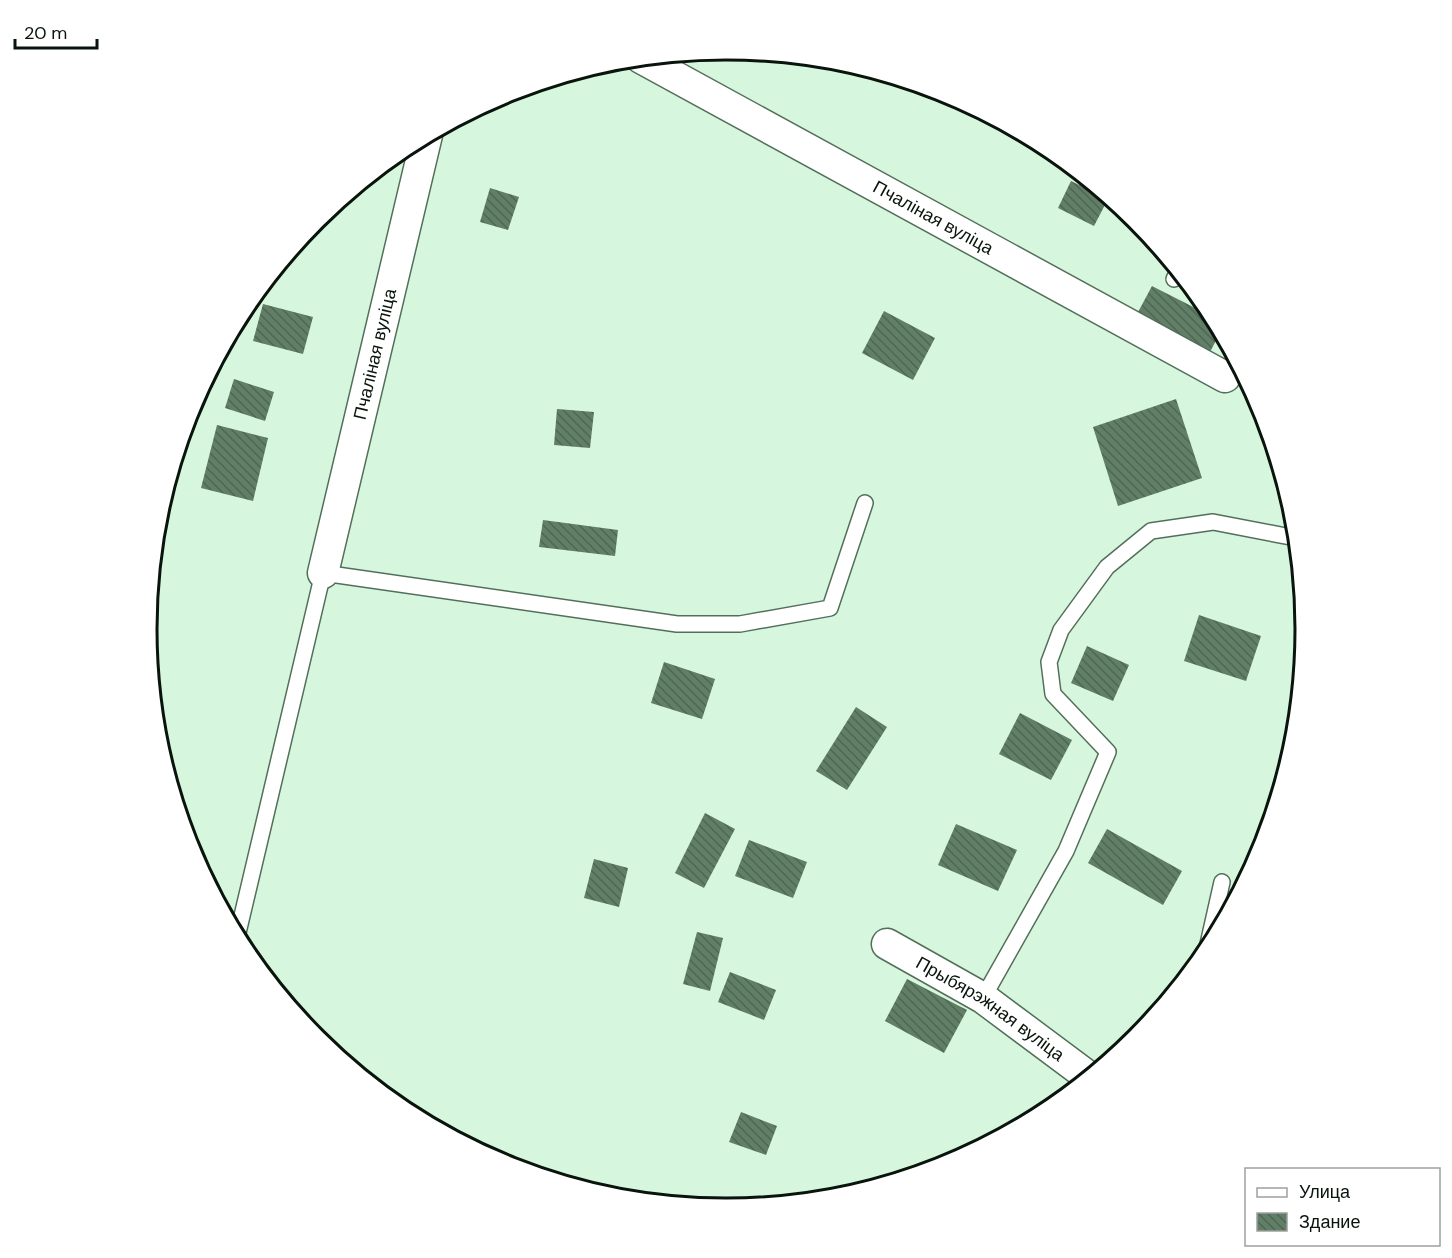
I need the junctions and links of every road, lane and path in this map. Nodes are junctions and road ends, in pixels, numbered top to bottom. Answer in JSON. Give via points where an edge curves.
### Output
{"nodes":[{"id":1,"x":653,"y":65,"type":"edge"},
{"id":2,"x":424,"y":147,"type":"edge"},
{"id":3,"x":1225,"y":377,"type":"dead end"},
{"id":4,"x":865,"y":503,"type":"dead end"},
{"id":5,"x":1287,"y":536,"type":"edge"},
{"id":6,"x":323,"y":573,"type":"junction"},
{"id":7,"x":1222,"y":882,"type":"dead end"},
{"id":8,"x":1213,"y":924,"type":"edge"},
{"id":9,"x":240,"y":925,"type":"edge"},
{"id":10,"x":887,"y":944,"type":"dead end"},
{"id":11,"x":983,"y":998,"type":"junction"},
{"id":12,"x":1082,"y":1072,"type":"edge"}],
"edges":[{"from":1,"to":3,"type":"street","name":"Пчаліная вуліца"},
{"from":2,"to":6,"type":"street","name":"Пчаліная вуліца"},
{"from":4,"to":6,"type":"lane","via":[[830,608],[740,624],[677,624]]},
{"from":5,"to":11,"type":"lane","via":[[1213,522],[1151,531],[1107,567],[1061,630],[1049,662],[1053,694],[1108,752],[1066,851]]},
{"from":6,"to":9,"type":"lane"},
{"from":7,"to":8,"type":"lane"},
{"from":10,"to":11,"type":"street","name":"Прыбярэжная вуліца"},
{"from":11,"to":12,"type":"street","name":"Прыбярэжная вуліца"}]}
